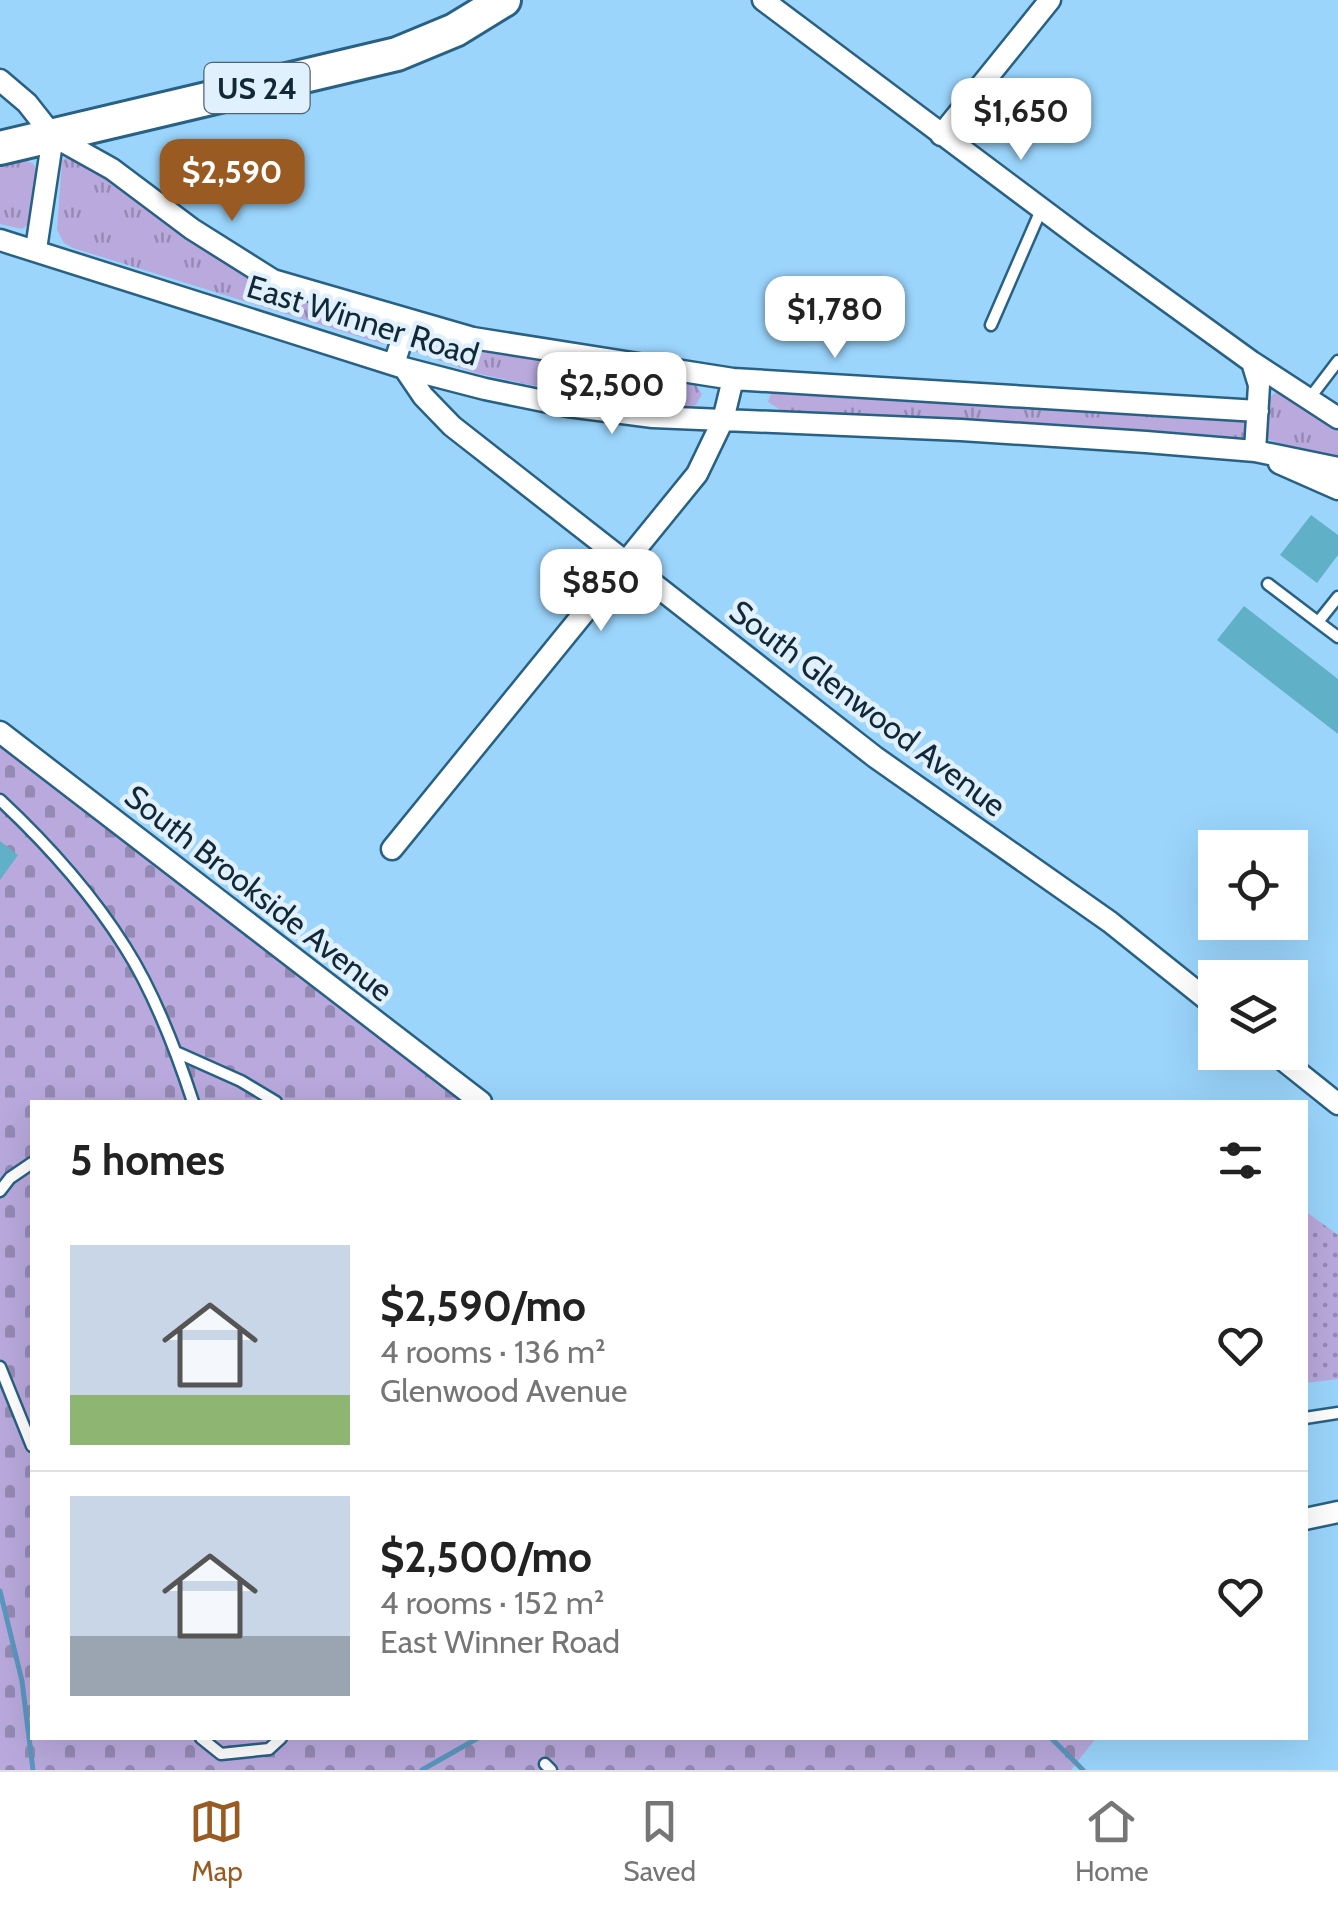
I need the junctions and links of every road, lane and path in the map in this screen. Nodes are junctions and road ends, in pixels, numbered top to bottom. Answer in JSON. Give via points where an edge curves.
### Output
{"nodes":[{"id":1,"x":504,"y":0,"type":"edge"},
{"id":2,"x":763,"y":0,"type":"edge"},
{"id":3,"x":1050,"y":0,"type":"edge"},
{"id":4,"x":0,"y":80,"type":"edge"},
{"id":5,"x":941,"y":135,"type":"junction"},
{"id":6,"x":53,"y":136,"type":"junction"},
{"id":7,"x":0,"y":148,"type":"edge"},
{"id":8,"x":1041,"y":210,"type":"junction"},
{"id":9,"x":0,"y":240,"type":"edge"},
{"id":10,"x":36,"y":249,"type":"junction"},
{"id":11,"x":408,"y":322,"type":"junction"},
{"id":12,"x":991,"y":325,"type":"dead end"},
{"id":13,"x":1252,"y":362,"type":"junction"},
{"id":14,"x":1338,"y":362,"type":"edge"},
{"id":15,"x":399,"y":366,"type":"junction"},
{"id":16,"x":733,"y":379,"type":"junction"},
{"id":17,"x":1309,"y":399,"type":"junction"},
{"id":18,"x":1258,"y":411,"type":"junction"},
{"id":19,"x":1338,"y":418,"type":"edge"},
{"id":20,"x":723,"y":420,"type":"junction"},
{"id":21,"x":1255,"y":451,"type":"junction"},
{"id":22,"x":1338,"y":468,"type":"edge"},
{"id":23,"x":1338,"y":489,"type":"edge"},
{"id":24,"x":628,"y":563,"type":"junction"},
{"id":25,"x":1268,"y":584,"type":"dead end"},
{"id":26,"x":1338,"y":597,"type":"edge"},
{"id":27,"x":1318,"y":622,"type":"junction"},
{"id":28,"x":1338,"y":638,"type":"edge"},
{"id":29,"x":0,"y":732,"type":"edge"},
{"id":30,"x":0,"y":800,"type":"edge"},
{"id":31,"x":392,"y":848,"type":"dead end"},
{"id":32,"x":1198,"y":992,"type":"edge"},
{"id":33,"x":176,"y":1052,"type":"junction"},
{"id":34,"x":1296,"y":1070,"type":"edge"},
{"id":35,"x":191,"y":1100,"type":"edge"},
{"id":36,"x":273,"y":1100,"type":"edge"},
{"id":37,"x":478,"y":1100,"type":"edge"},
{"id":38,"x":1338,"y":1104,"type":"edge"},
{"id":39,"x":30,"y":1164,"type":"edge"},
{"id":40,"x":0,"y":1191,"type":"edge"},
{"id":41,"x":0,"y":1366,"type":"edge"},
{"id":42,"x":1338,"y":1413,"type":"edge"},
{"id":43,"x":1308,"y":1418,"type":"edge"},
{"id":44,"x":30,"y":1441,"type":"edge"},
{"id":45,"x":1338,"y":1512,"type":"edge"},
{"id":46,"x":1308,"y":1517,"type":"edge"},
{"id":47,"x":204,"y":1740,"type":"edge"},
{"id":48,"x":279,"y":1740,"type":"edge"}],
"edges":[{"from":1,"to":6,"type":"main road","number":"US 24","via":[[397,54]]},
{"from":2,"to":5,"type":"street"},
{"from":3,"to":5,"type":"street"},
{"from":4,"to":6,"type":"street"},
{"from":5,"to":8,"type":"street"},
{"from":6,"to":7,"type":"main road","number":"US 24"},
{"from":6,"to":10,"type":"street"},
{"from":6,"to":11,"type":"street","name":"East Winner Road","via":[[273,280]]},
{"from":8,"to":12,"type":"lane"},
{"from":8,"to":13,"type":"street"},
{"from":9,"to":10,"type":"street","name":"East Winner Road"},
{"from":10,"to":15,"type":"street","name":"East Winner Road"},
{"from":11,"to":15,"type":"street"},
{"from":11,"to":16,"type":"street","name":"East Winner Road"},
{"from":13,"to":17,"type":"street"},
{"from":13,"to":18,"type":"street"},
{"from":14,"to":17,"type":"lane"},
{"from":15,"to":20,"type":"street","name":"East Winner Road","via":[[568,406]]},
{"from":15,"to":24,"type":"street","name":"South Glenwood Avenue","via":[[452,426]]},
{"from":16,"to":18,"type":"street","name":"East Winner Road"},
{"from":16,"to":20,"type":"street"},
{"from":17,"to":19,"type":"street"},
{"from":18,"to":21,"type":"street"},
{"from":20,"to":21,"type":"street","name":"East Winner Road"},
{"from":20,"to":24,"type":"street","via":[[697,474]]},
{"from":21,"to":22,"type":"street","name":"East Winner Road"},
{"from":21,"to":23,"type":"street","name":"East Winner Road"},
{"from":24,"to":31,"type":"street"},
{"from":24,"to":32,"type":"street","name":"South Glenwood Avenue","via":[[875,756]]},
{"from":25,"to":27,"type":"lane"},
{"from":26,"to":27,"type":"lane"},
{"from":27,"to":28,"type":"lane"},
{"from":29,"to":37,"type":"street","name":"South Brookside Avenue"},
{"from":30,"to":33,"type":"lane","via":[[44,842],[126,947]]},
{"from":33,"to":35,"type":"lane"},
{"from":33,"to":36,"type":"lane"},
{"from":34,"to":38,"type":"street"},
{"from":39,"to":40,"type":"lane"},
{"from":41,"to":44,"type":"lane"},
{"from":42,"to":43,"type":"lane"},
{"from":45,"to":46,"type":"street"},
{"from":47,"to":48,"type":"lane","via":[[221,1754],[269,1749]]}]}
